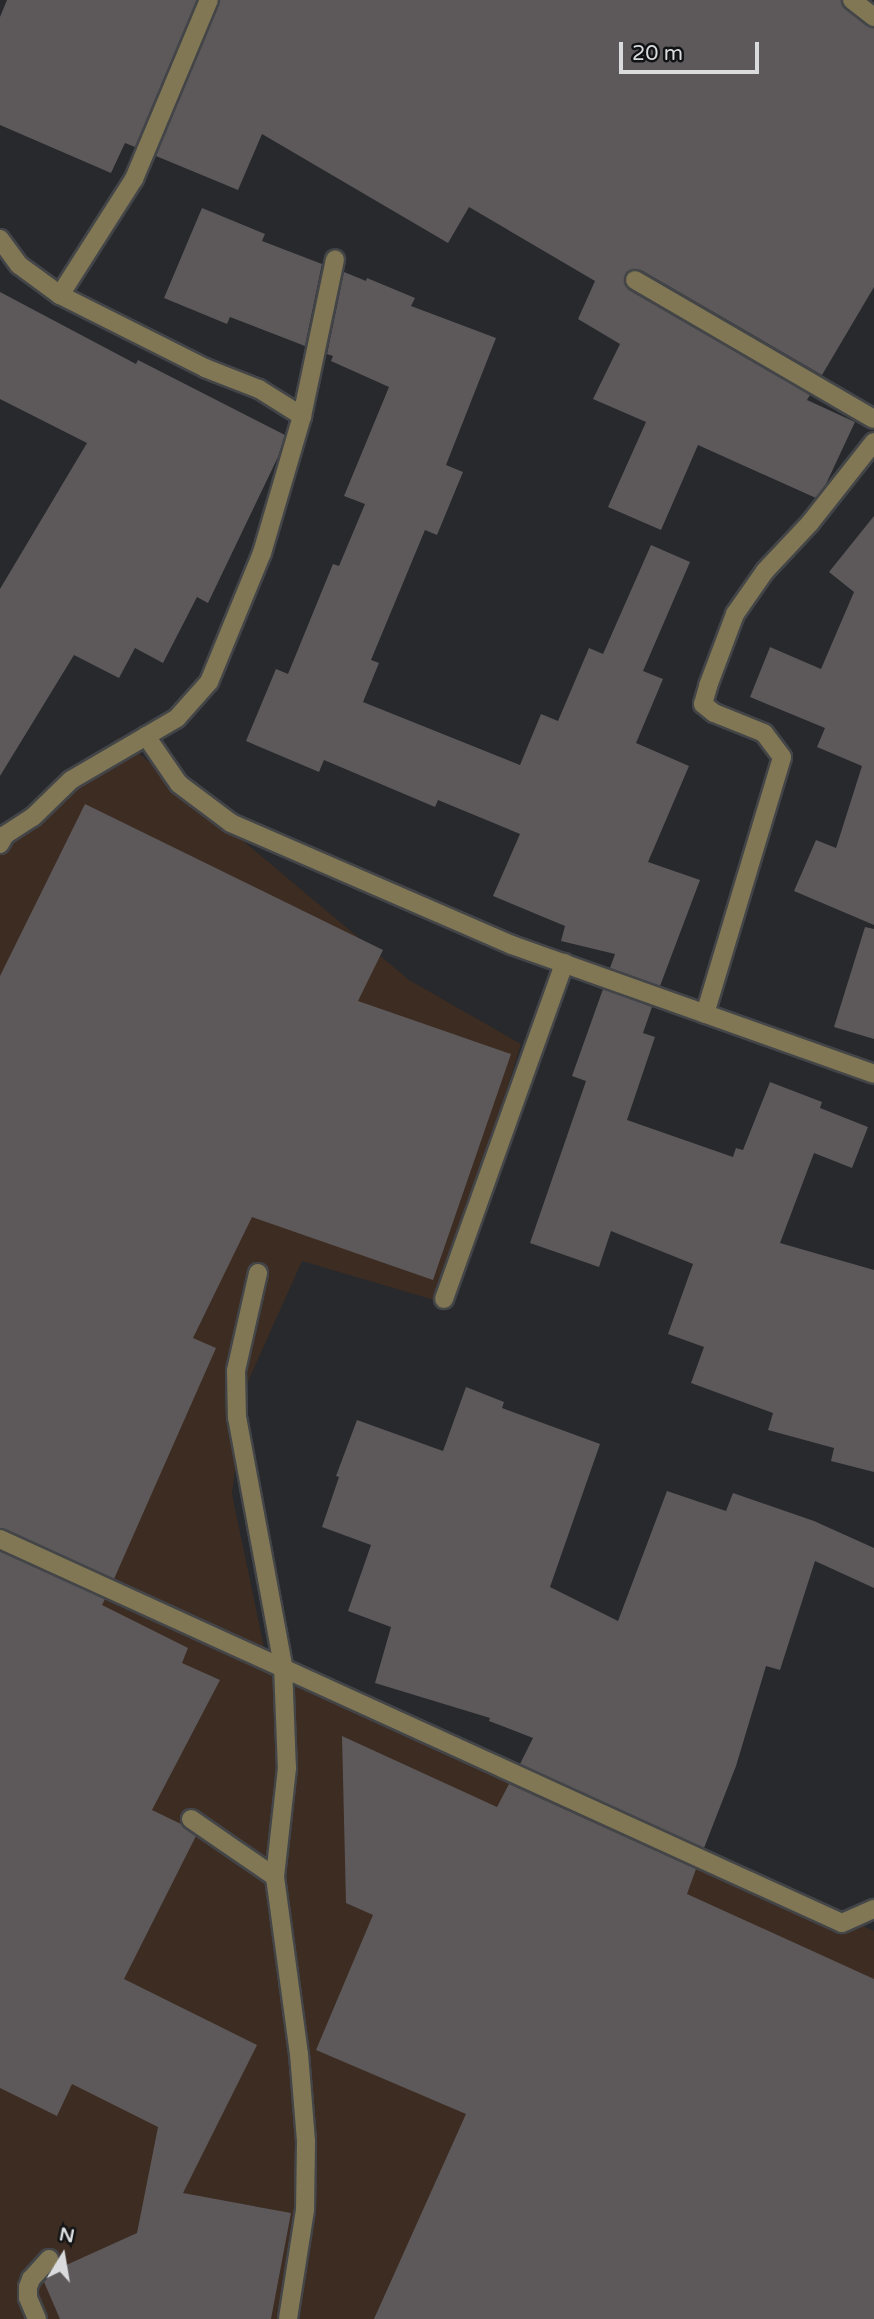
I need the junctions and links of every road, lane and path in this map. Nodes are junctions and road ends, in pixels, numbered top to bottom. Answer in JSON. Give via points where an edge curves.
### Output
{"nodes":[{"id":1,"x":209,"y":0,"type":"edge"},
{"id":2,"x":852,"y":0,"type":"edge"},
{"id":3,"x":874,"y":17,"type":"edge"},
{"id":4,"x":0,"y":239,"type":"edge"},
{"id":5,"x":335,"y":259,"type":"dead end"},
{"id":6,"x":635,"y":280,"type":"dead end"},
{"id":7,"x":60,"y":295,"type":"junction"},
{"id":8,"x":302,"y":416,"type":"junction"},
{"id":9,"x":874,"y":419,"type":"edge"},
{"id":10,"x":874,"y":442,"type":"edge"},
{"id":11,"x":146,"y":736,"type":"junction"},
{"id":12,"x":2,"y":837,"type":"edge"},
{"id":13,"x":564,"y":963,"type":"junction"},
{"id":14,"x":705,"y":1014,"type":"junction"},
{"id":15,"x":874,"y":1074,"type":"edge"},
{"id":16,"x":258,"y":1273,"type":"dead end"},
{"id":17,"x":444,"y":1298,"type":"dead end"},
{"id":18,"x":0,"y":1539,"type":"edge"},
{"id":19,"x":283,"y":1667,"type":"junction"},
{"id":20,"x":191,"y":1819,"type":"dead end"},
{"id":21,"x":275,"y":1877,"type":"junction"},
{"id":22,"x":874,"y":1909,"type":"edge"},
{"id":23,"x":50,"y":2259,"type":"dead end"},
{"id":24,"x":37,"y":2319,"type":"edge"},
{"id":25,"x":288,"y":2319,"type":"edge"}],
"edges":[{"from":1,"to":7,"type":"street","via":[[134,179]]},
{"from":2,"to":3,"type":"street"},
{"from":4,"to":7,"type":"street","via":[[19,265]]},
{"from":5,"to":8,"type":"street"},
{"from":6,"to":9,"type":"street"},
{"from":7,"to":8,"type":"street","via":[[205,368],[259,389]]},
{"from":8,"to":11,"type":"street","via":[[262,553],[209,682],[177,718]]},
{"from":10,"to":14,"type":"street","via":[[765,571],[735,614],[708,686],[704,704],[714,713],[764,733],[782,757]]},
{"from":11,"to":12,"type":"street","via":[[71,780],[33,817]]},
{"from":11,"to":13,"type":"street","via":[[179,784],[231,823],[352,878]]},
{"from":13,"to":14,"type":"street"},
{"from":13,"to":17,"type":"street"},
{"from":14,"to":15,"type":"street"},
{"from":16,"to":19,"type":"street","via":[[236,1371],[237,1418]]},
{"from":18,"to":19,"type":"street"},
{"from":19,"to":21,"type":"street","via":[[287,1768]]},
{"from":19,"to":22,"type":"street","via":[[842,1923]]},
{"from":20,"to":21,"type":"street"},
{"from":21,"to":25,"type":"street","via":[[306,2141],[305,2210]]},
{"from":23,"to":24,"type":"street","via":[[28,2287]]}]}
